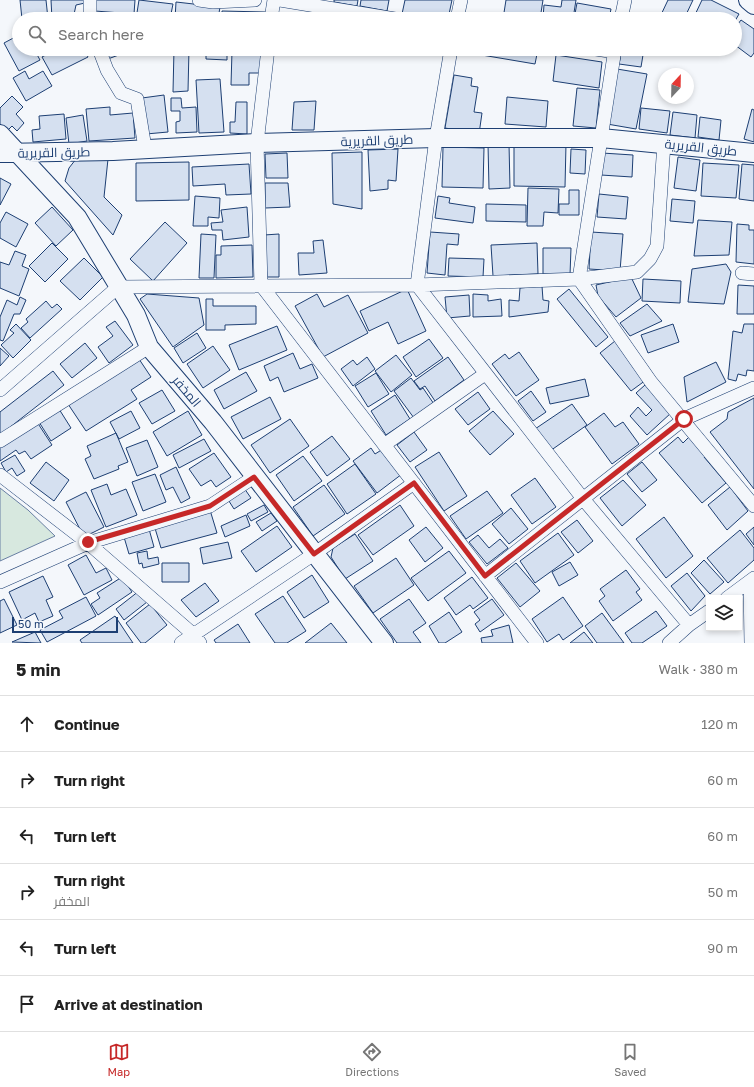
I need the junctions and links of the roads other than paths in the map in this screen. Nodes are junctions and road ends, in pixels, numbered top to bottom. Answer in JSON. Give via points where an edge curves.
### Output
{"nodes":[{"id":1,"x":90,"y":0,"type":"edge"},
{"id":2,"x":199,"y":0,"type":"edge"},
{"id":3,"x":254,"y":0,"type":"edge"},
{"id":4,"x":274,"y":0,"type":"edge"},
{"id":5,"x":280,"y":0,"type":"edge"},
{"id":6,"x":461,"y":0,"type":"edge"},
{"id":7,"x":625,"y":0,"type":"edge"},
{"id":8,"x":748,"y":0,"type":"edge"},
{"id":9,"x":754,"y":4,"type":"edge"},
{"id":10,"x":90,"y":12,"type":"edge"},
{"id":11,"x":272,"y":12,"type":"edge"},
{"id":12,"x":353,"y":12,"type":"edge"},
{"id":13,"x":458,"y":12,"type":"edge"},
{"id":14,"x":622,"y":12,"type":"edge"},
{"id":15,"x":102,"y":56,"type":"edge"},
{"id":16,"x":267,"y":56,"type":"edge"},
{"id":17,"x":451,"y":56,"type":"edge"},
{"id":18,"x":614,"y":56,"type":"edge"},
{"id":19,"x":0,"y":134,"type":"edge"},
{"id":20,"x":436,"y":138,"type":"junction"},
{"id":21,"x":601,"y":138,"type":"junction"},
{"id":22,"x":257,"y":143,"type":"junction"},
{"id":23,"x":664,"y":143,"type":"junction"},
{"id":24,"x":144,"y":148,"type":"junction"},
{"id":25,"x":18,"y":152,"type":"junction"},
{"id":26,"x":0,"y":153,"type":"edge"},
{"id":27,"x":754,"y":153,"type":"edge"},
{"id":28,"x":579,"y":279,"type":"junction"},
{"id":29,"x":261,"y":285,"type":"junction"},
{"id":30,"x":417,"y":285,"type":"junction"},
{"id":31,"x":118,"y":287,"type":"junction"},
{"id":32,"x":149,"y":347,"type":"junction"},
{"id":33,"x":485,"y":374,"type":"junction"},
{"id":34,"x":754,"y":388,"type":"edge"},
{"id":35,"x":0,"y":390,"type":"edge"},
{"id":36,"x":684,"y":419,"type":"junction"},
{"id":37,"x":0,"y":441,"type":"edge"},
{"id":38,"x":384,"y":446,"type":"junction"},
{"id":39,"x":0,"y":475,"type":"edge"},
{"id":40,"x":254,"y":477,"type":"junction"},
{"id":41,"x":414,"y":483,"type":"junction"},
{"id":42,"x":584,"y":500,"type":"junction"},
{"id":43,"x":754,"y":506,"type":"edge"},
{"id":44,"x":88,"y":542,"type":"junction"},
{"id":45,"x":314,"y":554,"type":"junction"},
{"id":46,"x":485,"y":576,"type":"junction"},
{"id":47,"x":752,"y":580,"type":"edge"},
{"id":48,"x":0,"y":582,"type":"edge"},
{"id":49,"x":731,"y":595,"type":"edge"},
{"id":50,"x":706,"y":613,"type":"edge"},
{"id":51,"x":689,"y":625,"type":"junction"},
{"id":52,"x":197,"y":639,"type":"edge"},
{"id":53,"x":181,"y":643,"type":"edge"},
{"id":54,"x":384,"y":643,"type":"edge"},
{"id":55,"x":537,"y":643,"type":"edge"},
{"id":56,"x":669,"y":643,"type":"edge"},
{"id":57,"x":751,"y":643,"type":"edge"}],
"edges":[{"from":1,"to":10,"type":"street"},
{"from":2,"to":3,"type":"street"},
{"from":4,"to":11,"type":"street"},
{"from":5,"to":12,"type":"street"},
{"from":6,"to":13,"type":"street"},
{"from":7,"to":14,"type":"street"},
{"from":8,"to":9,"type":"street"},
{"from":15,"to":24,"type":"street","via":[[121,93],[137,99]]},
{"from":16,"to":22,"type":"street"},
{"from":17,"to":20,"type":"street"},
{"from":18,"to":21,"type":"street"},
{"from":19,"to":25,"type":"street","name":"المخفر"},
{"from":20,"to":21,"type":"street","name":"طريق القريرية"},
{"from":20,"to":22,"type":"street","name":"طريق القريرية"},
{"from":20,"to":30,"type":"street"},
{"from":21,"to":23,"type":"street","name":"طريق القريرية"},
{"from":21,"to":28,"type":"street"},
{"from":22,"to":24,"type":"street","name":"طريق القريرية"},
{"from":22,"to":29,"type":"street"},
{"from":23,"to":27,"type":"street","name":"طريق القريرية"},
{"from":23,"to":28,"type":"street","via":[[658,246],[650,259],[637,272]]},
{"from":24,"to":25,"type":"street","name":"طريق القريرية","via":[[113,151]]},
{"from":25,"to":26,"type":"street","name":"طريق القريرية"},
{"from":25,"to":31,"type":"street","name":"المخفر","via":[[77,217]]},
{"from":28,"to":30,"type":"street"},
{"from":28,"to":36,"type":"street","via":[[651,382]]},
{"from":29,"to":30,"type":"street"},
{"from":29,"to":31,"type":"street"},
{"from":29,"to":38,"type":"street"},
{"from":30,"to":33,"type":"street"},
{"from":31,"to":32,"type":"street","name":"المخفر","via":[[136,315]]},
{"from":31,"to":35,"type":"street"},
{"from":32,"to":37,"type":"street"},
{"from":32,"to":40,"type":"street","name":"المخفر","via":[[213,422]]},
{"from":33,"to":38,"type":"street"},
{"from":33,"to":42,"type":"street"},
{"from":34,"to":36,"type":"street"},
{"from":36,"to":42,"type":"street"},
{"from":36,"to":43,"type":"street"},
{"from":38,"to":41,"type":"street"},
{"from":39,"to":44,"type":"street"},
{"from":40,"to":44,"type":"street","via":[[210,506]]},
{"from":40,"to":45,"type":"street","name":"المخفر"},
{"from":41,"to":45,"type":"street"},
{"from":41,"to":46,"type":"street"},
{"from":42,"to":46,"type":"street"},
{"from":42,"to":51,"type":"street"},
{"from":44,"to":48,"type":"street"},
{"from":44,"to":52,"type":"street"},
{"from":45,"to":52,"type":"street"},
{"from":45,"to":54,"type":"street","name":"المخفر"},
{"from":46,"to":55,"type":"street"},
{"from":47,"to":49,"type":"street"},
{"from":47,"to":57,"type":"street"},
{"from":50,"to":51,"type":"street"},
{"from":51,"to":56,"type":"street"},
{"from":52,"to":53,"type":"street"}]}
